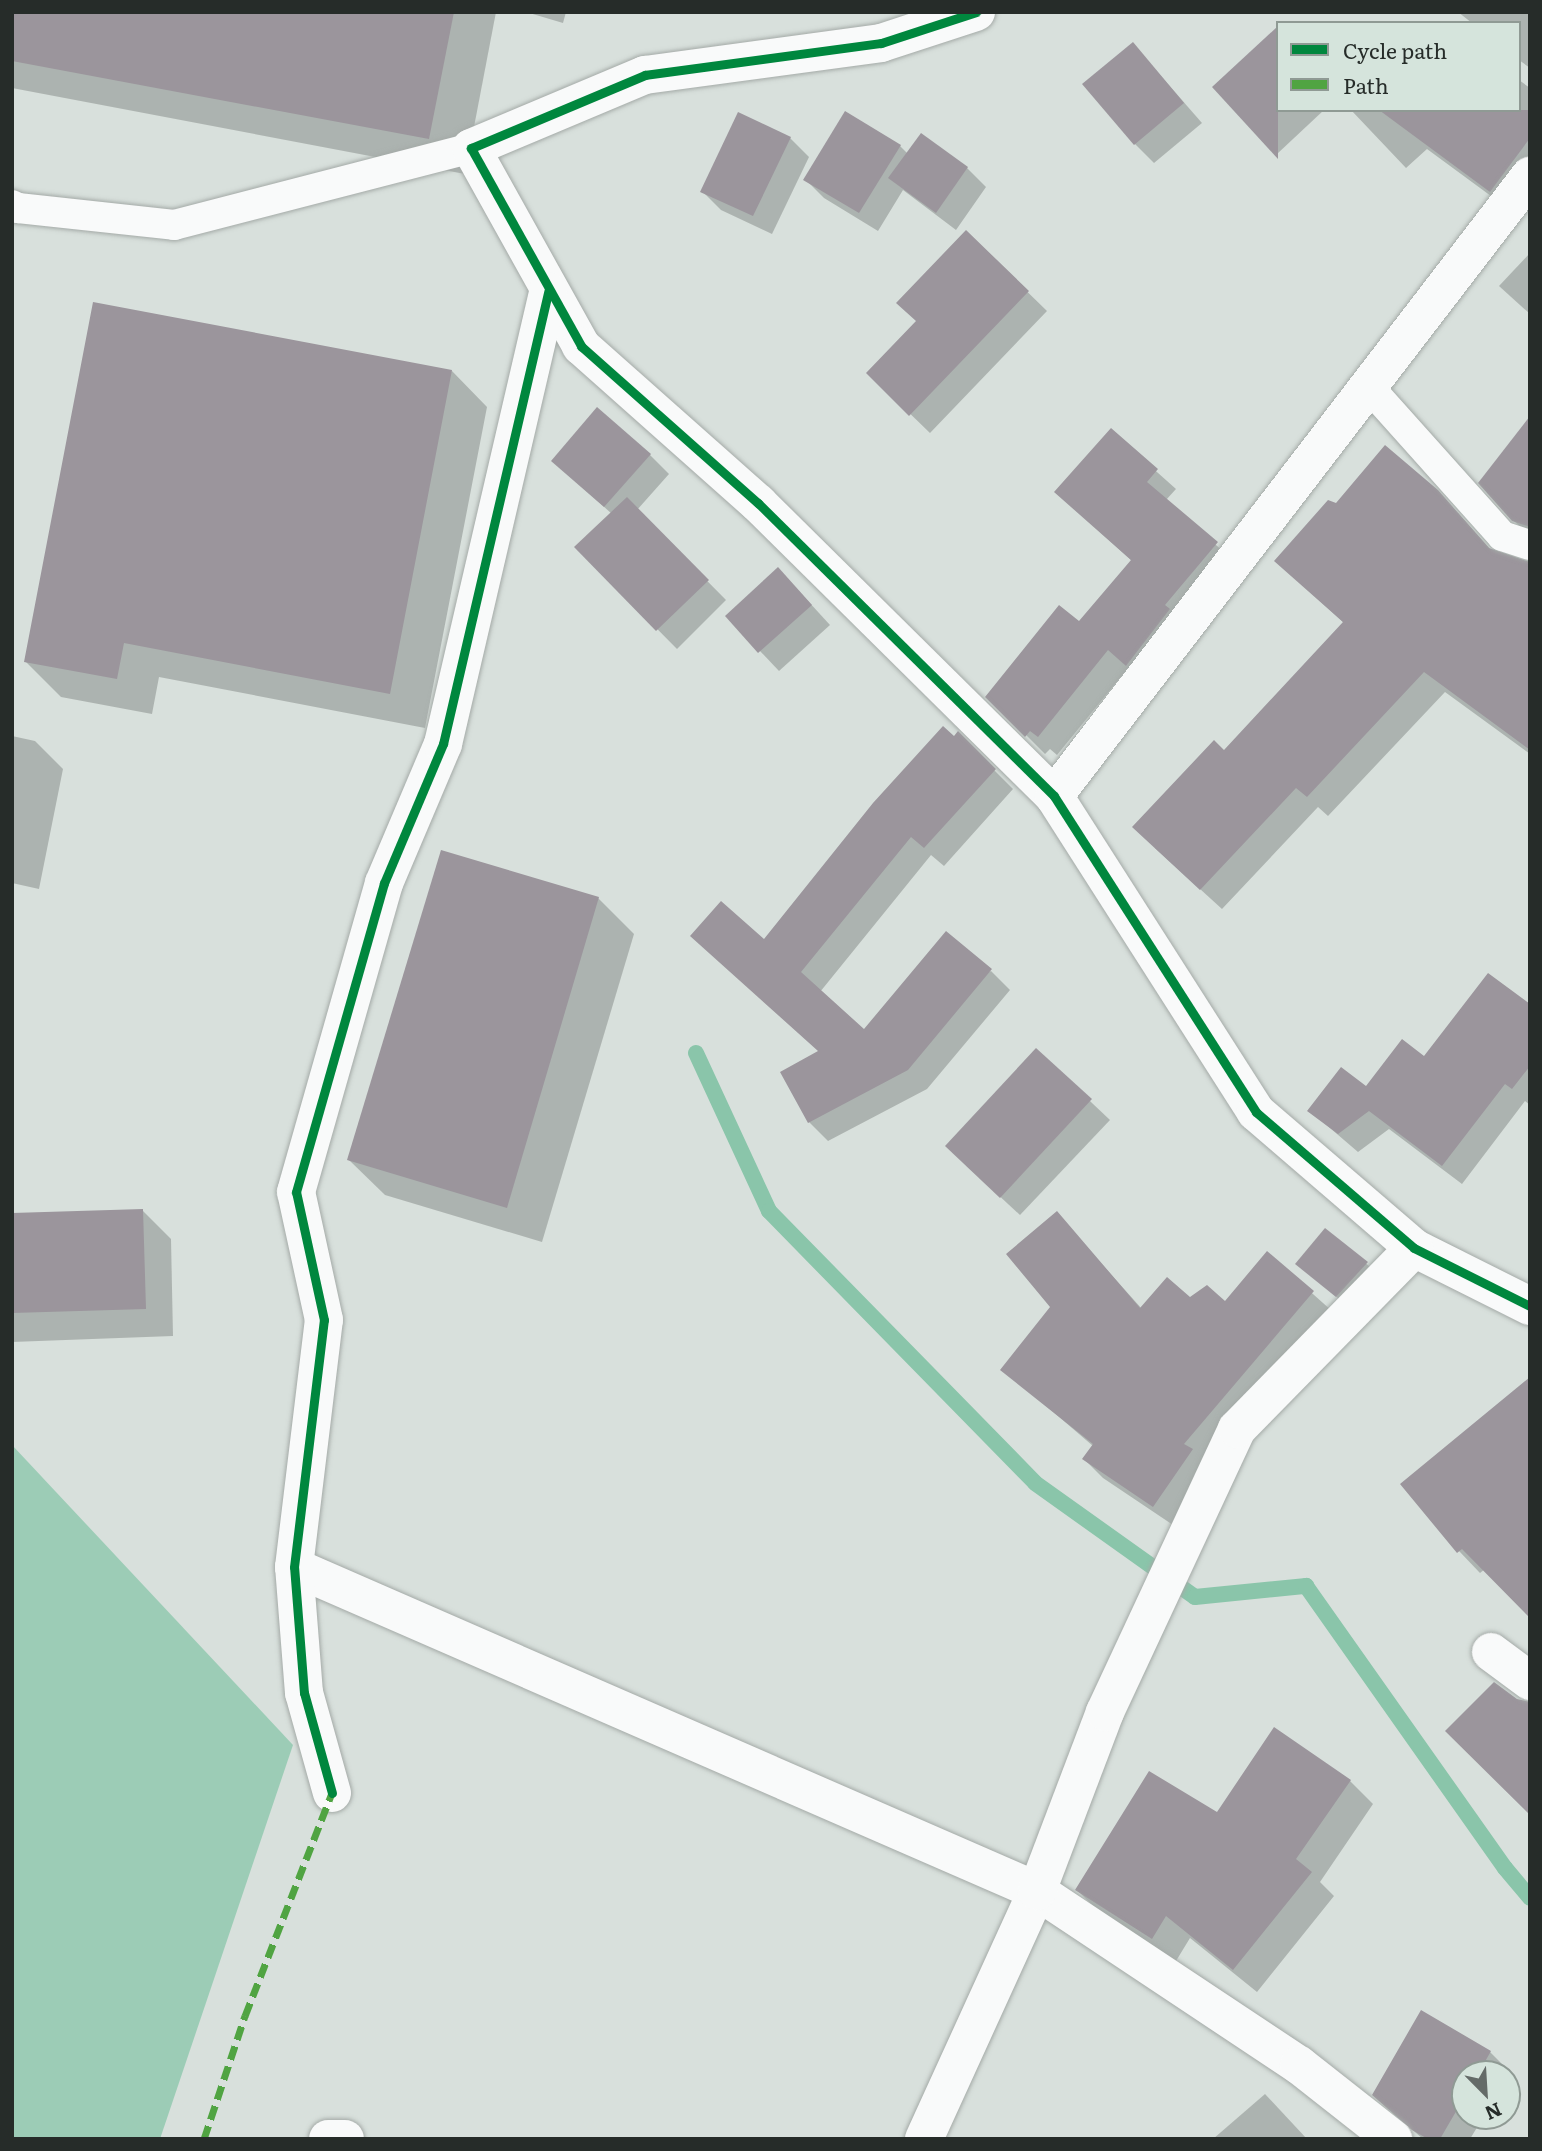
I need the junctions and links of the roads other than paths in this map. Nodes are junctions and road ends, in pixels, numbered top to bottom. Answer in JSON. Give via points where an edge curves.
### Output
{"nodes":[{"id":1,"x":976,"y":12,"type":"edge"},
{"id":2,"x":471,"y":148,"type":"junction"},
{"id":3,"x":1530,"y":176,"type":"edge"},
{"id":4,"x":12,"y":205,"type":"edge"},
{"id":5,"x":548,"y":291,"type":"junction"},
{"id":6,"x":1368,"y":386,"type":"junction"},
{"id":7,"x":1530,"y":545,"type":"edge"},
{"id":8,"x":1054,"y":796,"type":"junction"},
{"id":9,"x":1414,"y":1248,"type":"junction"},
{"id":10,"x":1530,"y":1306,"type":"edge"},
{"id":11,"x":294,"y":1567,"type":"junction"},
{"id":12,"x":1491,"y":1652,"type":"dead end"},
{"id":13,"x":1530,"y":1681,"type":"edge"},
{"id":14,"x":332,"y":1793,"type":"dead end"},
{"id":15,"x":1037,"y":1891,"type":"junction"},
{"id":16,"x":328,"y":2139,"type":"edge"},
{"id":17,"x":345,"y":2139,"type":"edge"},
{"id":18,"x":924,"y":2139,"type":"edge"},
{"id":19,"x":1393,"y":2139,"type":"edge"}],
"edges":[{"from":1,"to":2,"type":"street","via":[[881,43],[645,75]]},
{"from":2,"to":4,"type":"lane","via":[[174,225]]},
{"from":2,"to":5,"type":"street"},
{"from":3,"to":6,"type":"street"},
{"from":5,"to":8,"type":"street","via":[[581,346],[758,503]]},
{"from":5,"to":11,"type":"street","via":[[443,744],[384,883],[296,1192],[324,1320]]},
{"from":6,"to":7,"type":"lane","via":[[1502,536]]},
{"from":6,"to":8,"type":"street"},
{"from":8,"to":9,"type":"street","via":[[1256,1112]]},
{"from":9,"to":10,"type":"street"},
{"from":9,"to":15,"type":"street","via":[[1237,1429],[1105,1712]]},
{"from":11,"to":14,"type":"street","via":[[304,1693]]},
{"from":11,"to":15,"type":"street"},
{"from":12,"to":13,"type":"street"},
{"from":15,"to":18,"type":"street"},
{"from":15,"to":19,"type":"street","via":[[1299,2065]]},
{"from":16,"to":17,"type":"street"}]}
